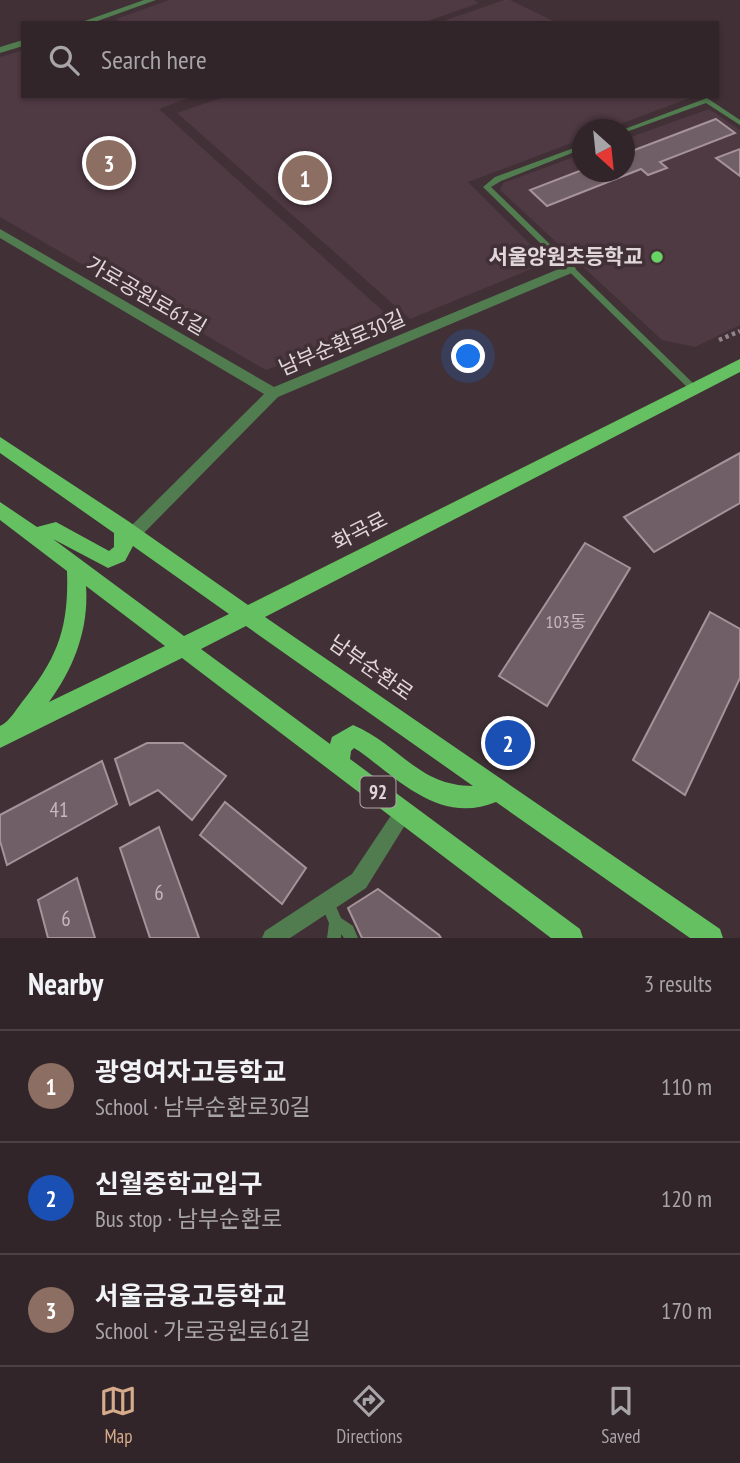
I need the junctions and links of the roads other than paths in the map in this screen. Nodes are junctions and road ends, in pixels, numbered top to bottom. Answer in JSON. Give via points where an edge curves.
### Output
{"nodes":[{"id":1,"x":152,"y":0,"type":"edge"},
{"id":2,"x":89,"y":21,"type":"edge"},
{"id":3,"x":21,"y":44,"type":"edge"},
{"id":4,"x":0,"y":50,"type":"edge"},
{"id":5,"x":740,"y":123,"type":"edge"},
{"id":6,"x":635,"y":127,"type":"edge"},
{"id":7,"x":572,"y":151,"type":"edge"},
{"id":8,"x":0,"y":233,"type":"edge"},
{"id":9,"x":570,"y":269,"type":"junction"},
{"id":10,"x":740,"y":365,"type":"edge"},
{"id":11,"x":693,"y":388,"type":"junction"},
{"id":12,"x":273,"y":393,"type":"junction"},
{"id":13,"x":0,"y":444,"type":"edge"},
{"id":14,"x":0,"y":510,"type":"edge"},
{"id":15,"x":127,"y":531,"type":"junction"},
{"id":16,"x":36,"y":536,"type":"junction"},
{"id":17,"x":76,"y":566,"type":"junction"},
{"id":18,"x":249,"y":615,"type":"junction"},
{"id":19,"x":184,"y":648,"type":"junction"},
{"id":20,"x":6,"y":734,"type":"edge"},
{"id":21,"x":339,"y":763,"type":"junction"},
{"id":22,"x":499,"y":789,"type":"junction"},
{"id":23,"x":404,"y":811,"type":"junction"},
{"id":24,"x":327,"y":902,"type":"junction"},
{"id":25,"x":336,"y":923,"type":"junction"},
{"id":26,"x":272,"y":938,"type":"edge"},
{"id":27,"x":334,"y":938,"type":"edge"},
{"id":28,"x":351,"y":938,"type":"edge"},
{"id":29,"x":571,"y":938,"type":"edge"},
{"id":30,"x":711,"y":938,"type":"edge"}],
"edges":[{"from":1,"to":2,"type":"street"},
{"from":3,"to":4,"type":"street"},
{"from":5,"to":6,"type":"lane","via":[[707,100]]},
{"from":7,"to":9,"type":"lane","via":[[487,187]]},
{"from":8,"to":12,"type":"street","name":"가로공원로61길"},
{"from":9,"to":11,"type":"lane"},
{"from":9,"to":12,"type":"street","name":"남부순환로30길"},
{"from":10,"to":11,"type":"main road","name":"화곡로"},
{"from":11,"to":18,"type":"main road","name":"화곡로"},
{"from":12,"to":15,"type":"street","name":"남부순환로30길"},
{"from":13,"to":15,"type":"main road","name":"남부순환로"},
{"from":14,"to":16,"type":"main road","number":"92"},
{"from":15,"to":16,"type":"main road","via":[[121,554],[108,560],[56,530]]},
{"from":15,"to":18,"type":"main road","name":"남부순환로"},
{"from":16,"to":17,"type":"main road","number":"92"},
{"from":17,"to":19,"type":"main road","number":"92"},
{"from":17,"to":20,"type":"main road","via":[[79,607],[65,660],[48,688]]},
{"from":18,"to":19,"type":"main road","name":"화곡로"},
{"from":18,"to":22,"type":"main road","name":"남부순환로"},
{"from":19,"to":20,"type":"main road","name":"화곡로"},
{"from":19,"to":21,"type":"main road","number":"92"},
{"from":21,"to":22,"type":"main road","via":[[340,745],[353,736],[403,773],[461,799],[480,798]]},
{"from":21,"to":23,"type":"main road","number":"92"},
{"from":22,"to":30,"type":"main road","name":"남부순환로"},
{"from":23,"to":24,"type":"street","via":[[359,881]]},
{"from":23,"to":29,"type":"main road","number":"92"},
{"from":24,"to":25,"type":"lane"},
{"from":24,"to":26,"type":"street"},
{"from":25,"to":27,"type":"lane"},
{"from":25,"to":28,"type":"lane","via":[[348,930]]}]}
